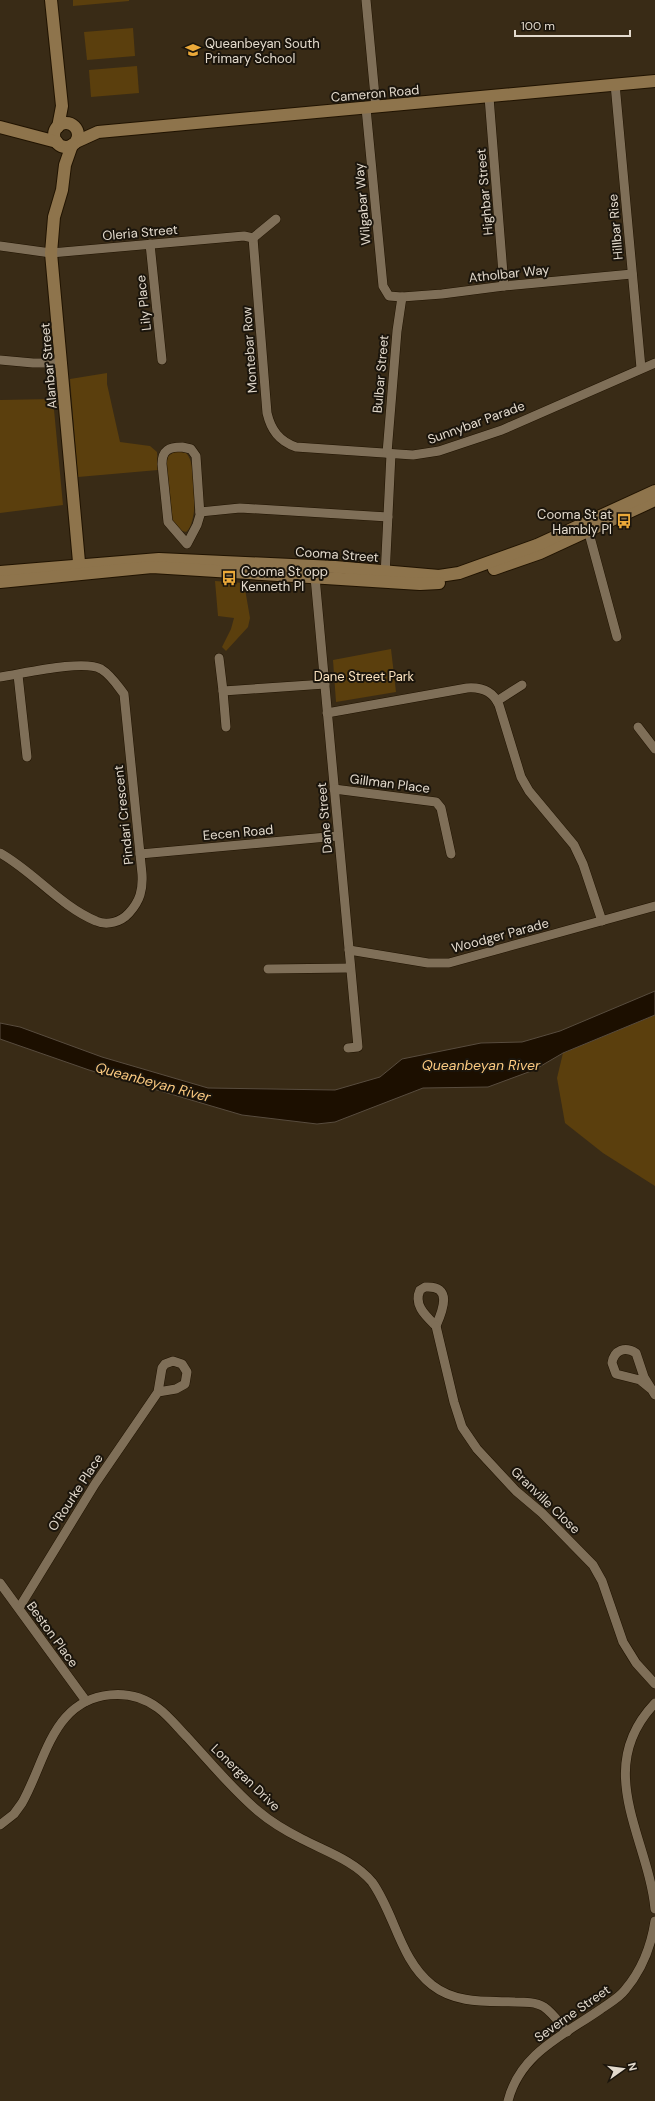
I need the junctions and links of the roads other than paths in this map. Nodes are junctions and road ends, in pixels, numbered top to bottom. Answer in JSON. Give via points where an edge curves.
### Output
{"nodes":[{"id":1,"x":51,"y":0,"type":"edge"},
{"id":2,"x":366,"y":0,"type":"edge"},
{"id":3,"x":655,"y":81,"type":"edge"},
{"id":4,"x":615,"y":84,"type":"junction"},
{"id":5,"x":489,"y":97,"type":"junction"},
{"id":6,"x":62,"y":106,"type":"junction"},
{"id":7,"x":371,"y":107,"type":"junction"},
{"id":8,"x":73,"y":126,"type":"junction"},
{"id":9,"x":0,"y":127,"type":"edge"},
{"id":10,"x":57,"y":128,"type":"junction"},
{"id":11,"x":98,"y":132,"type":"junction"},
{"id":12,"x":35,"y":136,"type":"junction"},
{"id":13,"x":66,"y":144,"type":"junction"},
{"id":14,"x":276,"y":219,"type":"dead end"},
{"id":15,"x":252,"y":238,"type":"junction"},
{"id":16,"x":150,"y":244,"type":"junction"},
{"id":17,"x":0,"y":246,"type":"edge"},
{"id":18,"x":51,"y":253,"type":"junction"},
{"id":19,"x":632,"y":274,"type":"junction"},
{"id":20,"x":504,"y":286,"type":"junction"},
{"id":21,"x":389,"y":296,"type":"joint"},
{"id":22,"x":402,"y":297,"type":"junction"},
{"id":23,"x":0,"y":360,"type":"edge"},
{"id":24,"x":162,"y":360,"type":"dead end"},
{"id":25,"x":62,"y":363,"type":"junction"},
{"id":26,"x":655,"y":363,"type":"edge"},
{"id":27,"x":641,"y":368,"type":"junction"},
{"id":28,"x":296,"y":447,"type":"joint"},
{"id":29,"x":389,"y":454,"type":"junction"},
{"id":30,"x":655,"y":490,"type":"edge"},
{"id":31,"x":655,"y":500,"type":"edge"},
{"id":32,"x":200,"y":512,"type":"junction"},
{"id":33,"x":388,"y":517,"type":"junction"},
{"id":34,"x":588,"y":527,"type":"junction"},
{"id":35,"x":186,"y":544,"type":"junction"},
{"id":36,"x":186,"y":564,"type":"junction"},
{"id":37,"x":273,"y":564,"type":"junction"},
{"id":38,"x":80,"y":570,"type":"junction"},
{"id":39,"x":362,"y":570,"type":"junction"},
{"id":40,"x":0,"y":572,"type":"edge"},
{"id":41,"x":316,"y":577,"type":"junction"},
{"id":42,"x":385,"y":577,"type":"junction"},
{"id":43,"x":0,"y":582,"type":"edge"},
{"id":44,"x":617,"y":637,"type":"dead end"},
{"id":45,"x":219,"y":658,"type":"dead end"},
{"id":46,"x":18,"y":675,"type":"junction"},
{"id":47,"x":0,"y":677,"type":"edge"},
{"id":48,"x":325,"y":684,"type":"junction"},
{"id":49,"x":522,"y":685,"type":"dead end"},
{"id":50,"x":223,"y":691,"type":"junction"},
{"id":51,"x":497,"y":701,"type":"junction"},
{"id":52,"x":327,"y":713,"type":"junction"},
{"id":53,"x":638,"y":726,"type":"dead end"},
{"id":54,"x":226,"y":727,"type":"dead end"},
{"id":55,"x":655,"y":749,"type":"edge"},
{"id":56,"x":27,"y":757,"type":"dead end"},
{"id":57,"x":334,"y":789,"type":"junction"},
{"id":58,"x":338,"y":836,"type":"junction"},
{"id":59,"x":0,"y":853,"type":"edge"},
{"id":60,"x":140,"y":854,"type":"junction"},
{"id":61,"x":451,"y":854,"type":"dead end"},
{"id":62,"x":655,"y":906,"type":"edge"},
{"id":63,"x":602,"y":921,"type":"junction"},
{"id":64,"x":349,"y":950,"type":"junction"},
{"id":65,"x":350,"y":968,"type":"junction"},
{"id":66,"x":268,"y":969,"type":"dead end"},
{"id":67,"x":348,"y":1048,"type":"dead end"},
{"id":68,"x":436,"y":1326,"type":"dead end"},
{"id":69,"x":640,"y":1363,"type":"junction"},
{"id":70,"x":625,"y":1377,"type":"junction"},
{"id":71,"x":158,"y":1392,"type":"dead end"},
{"id":72,"x":653,"y":1392,"type":"edge"},
{"id":73,"x":0,"y":1583,"type":"edge"},
{"id":74,"x":19,"y":1608,"type":"junction"},
{"id":75,"x":655,"y":1684,"type":"edge"},
{"id":76,"x":86,"y":1701,"type":"junction"},
{"id":77,"x":655,"y":1703,"type":"edge"},
{"id":78,"x":0,"y":1825,"type":"edge"},
{"id":79,"x":655,"y":1909,"type":"edge"},
{"id":80,"x":655,"y":1921,"type":"edge"},
{"id":81,"x":567,"y":2032,"type":"junction"},
{"id":82,"x":508,"y":2101,"type":"edge"}],
"edges":[{"from":1,"to":6,"type":"street"},
{"from":2,"to":7,"type":"street","name":"Wilgabar Way"},
{"from":3,"to":4,"type":"street","name":"Cameron Road"},
{"from":4,"to":5,"type":"street","name":"Cameron Road"},
{"from":4,"to":19,"type":"street","name":"Hillbar Rise"},
{"from":5,"to":7,"type":"street","name":"Cameron Road"},
{"from":5,"to":20,"type":"street","name":"Highbar Street"},
{"from":6,"to":8,"type":"street"},
{"from":6,"to":10,"type":"street"},
{"from":7,"to":11,"type":"street","name":"Cameron Road"},
{"from":7,"to":21,"type":"street","name":"Wilgabar Way","via":[[383,286]]},
{"from":8,"to":10,"type":"street","via":[[64,124]]},
{"from":8,"to":11,"type":"street","name":"Cameron Road"},
{"from":8,"to":13,"type":"street","via":[[78,134]]},
{"from":9,"to":12,"type":"street"},
{"from":10,"to":12,"type":"street"},
{"from":10,"to":13,"type":"street","via":[[55,138]]},
{"from":11,"to":13,"type":"street","name":"Cameron Road"},
{"from":12,"to":13,"type":"street"},
{"from":13,"to":18,"type":"street","name":"Alanbar Street","via":[[62,190],[52,230]]},
{"from":14,"to":15,"type":"street"},
{"from":15,"to":16,"type":"street","name":"Oleria Street","via":[[244,236]]},
{"from":15,"to":28,"type":"street","name":"Montebar Row","via":[[267,413],[274,431],[287,444]]},
{"from":16,"to":18,"type":"street","name":"Oleria Street"},
{"from":16,"to":24,"type":"street","name":"Lily Place"},
{"from":17,"to":18,"type":"street","name":"Oleria Street"},
{"from":18,"to":25,"type":"street","name":"Alanbar Street"},
{"from":19,"to":20,"type":"street","name":"Atholbar Way"},
{"from":19,"to":27,"type":"street","name":"Hillbar Rise"},
{"from":20,"to":22,"type":"street","name":"Atholbar Way"},
{"from":21,"to":22,"type":"street","name":"Atholbar Way"},
{"from":22,"to":29,"type":"street","name":"Bulbar Street","via":[[397,331]]},
{"from":23,"to":25,"type":"street"},
{"from":25,"to":38,"type":"street","name":"Alanbar Street"},
{"from":26,"to":27,"type":"street","name":"Sunnybar Parade"},
{"from":27,"to":29,"type":"street","name":"Sunnybar Parade","via":[[502,430],[453,447],[425,454]]},
{"from":28,"to":29,"type":"street","name":"Sunnybar Parade"},
{"from":29,"to":33,"type":"street","name":"Bulbar Street"},
{"from":30,"to":34,"type":"street","name":"Cooma Street"},
{"from":31,"to":34,"type":"street","name":"Cooma Street"},
{"from":32,"to":33,"type":"street","via":[[240,508]]},
{"from":32,"to":35,"type":"street","via":[[197,525]]},
{"from":32,"to":35,"type":"street","via":[[195,453],[190,448],[168,449],[163,454],[162,464],[167,517],[170,525],[184,538]]},
{"from":33,"to":42,"type":"street","name":"Bulbar Street"},
{"from":34,"to":42,"type":"street","name":"Cooma Street","via":[[540,553],[454,581],[432,584]]},
{"from":34,"to":44,"type":"street"},
{"from":35,"to":36,"type":"street"},
{"from":36,"to":37,"type":"street","name":"Cooma Street"},
{"from":36,"to":38,"type":"street","name":"Cooma Street","via":[[144,559]]},
{"from":36,"to":41,"type":"street","name":"Cooma Street"},
{"from":37,"to":39,"type":"street","name":"Cooma Street"},
{"from":37,"to":41,"type":"street","via":[[306,569]]},
{"from":38,"to":40,"type":"street","name":"Cooma Street"},
{"from":38,"to":43,"type":"street","name":"Cooma Street"},
{"from":39,"to":41,"type":"street","via":[[334,572]]},
{"from":39,"to":42,"type":"street","name":"Cooma Street"},
{"from":41,"to":42,"type":"street","name":"Cooma Street"},
{"from":41,"to":48,"type":"street","name":"Dane Street"},
{"from":45,"to":50,"type":"street"},
{"from":46,"to":47,"type":"street","name":"Pindari Crescent"},
{"from":46,"to":56,"type":"street"},
{"from":46,"to":60,"type":"street","name":"Pindari Crescent","via":[[90,666],[100,668],[108,674],[124,694]]},
{"from":48,"to":50,"type":"street"},
{"from":48,"to":52,"type":"street","name":"Dane Street"},
{"from":49,"to":51,"type":"street"},
{"from":50,"to":54,"type":"street"},
{"from":51,"to":52,"type":"street","via":[[488,692],[474,688]]},
{"from":51,"to":63,"type":"street","via":[[521,777],[574,845]]},
{"from":52,"to":57,"type":"street","name":"Dane Street"},
{"from":53,"to":55,"type":"street"},
{"from":57,"to":58,"type":"street","name":"Dane Street"},
{"from":57,"to":61,"type":"street","name":"Gillman Place","via":[[436,802],[441,808]]},
{"from":58,"to":60,"type":"street","name":"Eecen Road"},
{"from":58,"to":64,"type":"street","name":"Dane Street"},
{"from":59,"to":60,"type":"street","name":"Pindari Crescent","via":[[85,914],[97,921],[113,923],[125,917],[139,902],[143,885]]},
{"from":62,"to":63,"type":"street","name":"Woodger Parade"},
{"from":63,"to":64,"type":"street","name":"Woodger Parade","via":[[449,963],[428,963]]},
{"from":64,"to":65,"type":"street","name":"Dane Street"},
{"from":65,"to":66,"type":"street"},
{"from":65,"to":67,"type":"street","name":"Dane Street","via":[[358,1047]]},
{"from":68,"to":75,"type":"street","name":"Granville Close","via":[[462,1427],[477,1449],[516,1492],[542,1513],[593,1565],[602,1581],[623,1642],[636,1664]]},
{"from":69,"to":70,"type":"street","via":[[637,1372]]},
{"from":69,"to":70,"type":"street","via":[[639,1357],[632,1350],[624,1349],[615,1354],[613,1370]]},
{"from":69,"to":72,"type":"street"},
{"from":70,"to":72,"type":"street","via":[[640,1380]]},
{"from":71,"to":74,"type":"street","name":"O'Rourke Place","via":[[95,1484]]},
{"from":73,"to":74,"type":"street","name":"Beston Place"},
{"from":74,"to":76,"type":"street","name":"Beston Place"},
{"from":76,"to":78,"type":"street","name":"Lonergan Drive","via":[[75,1708],[58,1727],[22,1803],[14,1814]]},
{"from":76,"to":81,"type":"street","name":"Lonergan Drive","via":[[113,1694],[129,1696],[158,1707],[256,1810],[278,1826],[350,1864],[363,1874],[382,1900],[406,1952],[432,1986],[447,1995],[461,1999],[533,2003],[544,2007]]},
{"from":77,"to":79,"type":"street","via":[[644,1716],[631,1742],[625,1767],[625,1781],[627,1799],[653,1890]]},
{"from":80,"to":81,"type":"street","name":"Severne Street","via":[[644,1961],[624,1991]]},
{"from":81,"to":82,"type":"street","name":"Severne Street","via":[[529,2060],[519,2074]]}]}
